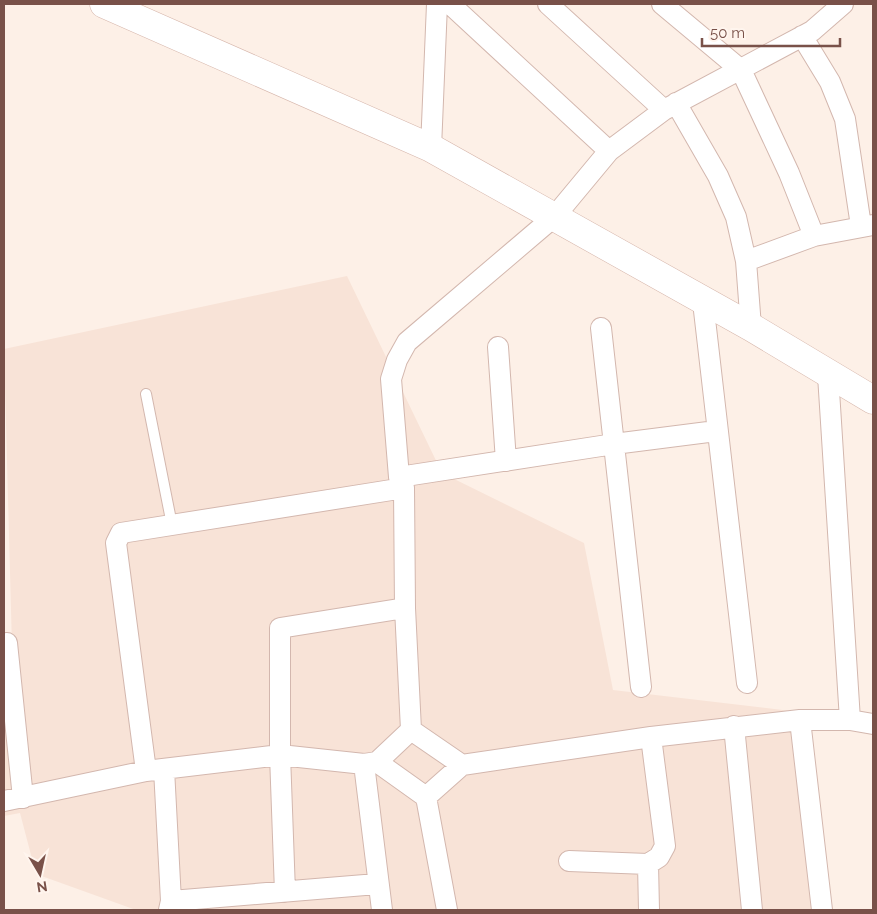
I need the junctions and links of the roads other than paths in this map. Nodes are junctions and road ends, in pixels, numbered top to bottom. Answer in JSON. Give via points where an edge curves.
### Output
{"nodes":[{"id":1,"x":104,"y":4,"type":"edge"},
{"id":2,"x":437,"y":4,"type":"edge"},
{"id":3,"x":450,"y":4,"type":"edge"},
{"id":4,"x":548,"y":4,"type":"edge"},
{"id":5,"x":662,"y":4,"type":"edge"},
{"id":6,"x":843,"y":4,"type":"edge"},
{"id":7,"x":802,"y":36,"type":"junction"},
{"id":8,"x":741,"y":70,"type":"junction"},
{"id":9,"x":670,"y":106,"type":"junction"},
{"id":10,"x":432,"y":148,"type":"junction"},
{"id":11,"x":609,"y":151,"type":"junction"},
{"id":12,"x":554,"y":216,"type":"junction"},
{"id":13,"x":867,"y":225,"type":"edge"},
{"id":14,"x":814,"y":236,"type":"junction"},
{"id":15,"x":746,"y":261,"type":"junction"},
{"id":16,"x":703,"y":302,"type":"junction"},
{"id":17,"x":751,"y":327,"type":"junction"},
{"id":18,"x":601,"y":328,"type":"dead end"},
{"id":19,"x":498,"y":347,"type":"dead end"},
{"id":20,"x":828,"y":375,"type":"junction"},
{"id":21,"x":146,"y":394,"type":"dead end"},
{"id":22,"x":873,"y":400,"type":"edge"},
{"id":23,"x":716,"y":431,"type":"junction"},
{"id":24,"x":614,"y":444,"type":"junction"},
{"id":25,"x":506,"y":461,"type":"junction"},
{"id":26,"x":402,"y":482,"type":"junction"},
{"id":27,"x":172,"y":525,"type":"junction"},
{"id":28,"x":405,"y":608,"type":"junction"},
{"id":29,"x":6,"y":644,"type":"dead end"},
{"id":30,"x":747,"y":683,"type":"dead end"},
{"id":31,"x":641,"y":687,"type":"dead end"},
{"id":32,"x":800,"y":720,"type":"junction"},
{"id":33,"x":850,"y":720,"type":"junction"},
{"id":34,"x":873,"y":724,"type":"edge"},
{"id":35,"x":734,"y":726,"type":"junction"},
{"id":36,"x":411,"y":730,"type":"junction"},
{"id":37,"x":651,"y":737,"type":"junction"},
{"id":38,"x":280,"y":755,"type":"junction"},
{"id":39,"x":370,"y":763,"type":"junction"},
{"id":40,"x":462,"y":765,"type":"junction"},
{"id":41,"x":155,"y":770,"type":"junction"},
{"id":42,"x":426,"y":797,"type":"junction"},
{"id":43,"x":23,"y":798,"type":"junction"},
{"id":44,"x":4,"y":802,"type":"edge"},
{"id":45,"x":569,"y":861,"type":"dead end"},
{"id":46,"x":648,"y":864,"type":"junction"},
{"id":47,"x":377,"y":884,"type":"junction"},
{"id":48,"x":285,"y":892,"type":"junction"},
{"id":49,"x":170,"y":906,"type":"edge"},
{"id":50,"x":382,"y":910,"type":"edge"},
{"id":51,"x":447,"y":910,"type":"edge"},
{"id":52,"x":649,"y":910,"type":"edge"},
{"id":53,"x":752,"y":910,"type":"edge"},
{"id":54,"x":822,"y":910,"type":"edge"}],
"edges":[{"from":1,"to":10,"type":"street"},
{"from":2,"to":10,"type":"street"},
{"from":3,"to":11,"type":"street"},
{"from":4,"to":9,"type":"street"},
{"from":5,"to":8,"type":"street"},
{"from":6,"to":7,"type":"street"},
{"from":7,"to":8,"type":"street"},
{"from":7,"to":13,"type":"street","via":[[830,82],[845,119]]},
{"from":8,"to":9,"type":"street"},
{"from":8,"to":14,"type":"street"},
{"from":9,"to":11,"type":"street"},
{"from":9,"to":15,"type":"street","via":[[718,176],[736,217]]},
{"from":10,"to":12,"type":"street"},
{"from":11,"to":12,"type":"street"},
{"from":12,"to":16,"type":"street"},
{"from":12,"to":26,"type":"street","via":[[408,342],[397,360],[391,379]]},
{"from":13,"to":14,"type":"street"},
{"from":14,"to":15,"type":"street"},
{"from":15,"to":17,"type":"street"},
{"from":16,"to":17,"type":"street"},
{"from":16,"to":23,"type":"street"},
{"from":17,"to":20,"type":"street"},
{"from":18,"to":24,"type":"street"},
{"from":19,"to":25,"type":"street"},
{"from":20,"to":22,"type":"street"},
{"from":20,"to":33,"type":"street"},
{"from":21,"to":27,"type":"lane"},
{"from":23,"to":24,"type":"street"},
{"from":23,"to":30,"type":"street"},
{"from":24,"to":25,"type":"street"},
{"from":24,"to":31,"type":"street"},
{"from":25,"to":26,"type":"street"},
{"from":26,"to":27,"type":"street"},
{"from":26,"to":28,"type":"street"},
{"from":27,"to":41,"type":"street","via":[[121,533],[116,542]]},
{"from":28,"to":36,"type":"street"},
{"from":28,"to":38,"type":"street","via":[[280,628]]},
{"from":29,"to":43,"type":"street"},
{"from":32,"to":33,"type":"street"},
{"from":32,"to":35,"type":"street"},
{"from":32,"to":54,"type":"street"},
{"from":33,"to":34,"type":"street"},
{"from":35,"to":37,"type":"street"},
{"from":35,"to":53,"type":"street"},
{"from":36,"to":39,"type":"street"},
{"from":36,"to":40,"type":"street"},
{"from":37,"to":40,"type":"street"},
{"from":37,"to":46,"type":"street","via":[[665,846],[659,856]]},
{"from":38,"to":39,"type":"street"},
{"from":38,"to":41,"type":"street"},
{"from":38,"to":48,"type":"street"},
{"from":39,"to":42,"type":"street"},
{"from":39,"to":47,"type":"street"},
{"from":40,"to":42,"type":"street"},
{"from":41,"to":43,"type":"street"},
{"from":41,"to":49,"type":"street"},
{"from":42,"to":51,"type":"street"},
{"from":43,"to":44,"type":"street"},
{"from":45,"to":46,"type":"street"},
{"from":46,"to":52,"type":"street"},
{"from":47,"to":48,"type":"street"},
{"from":47,"to":50,"type":"street"},
{"from":48,"to":49,"type":"street"}]}
